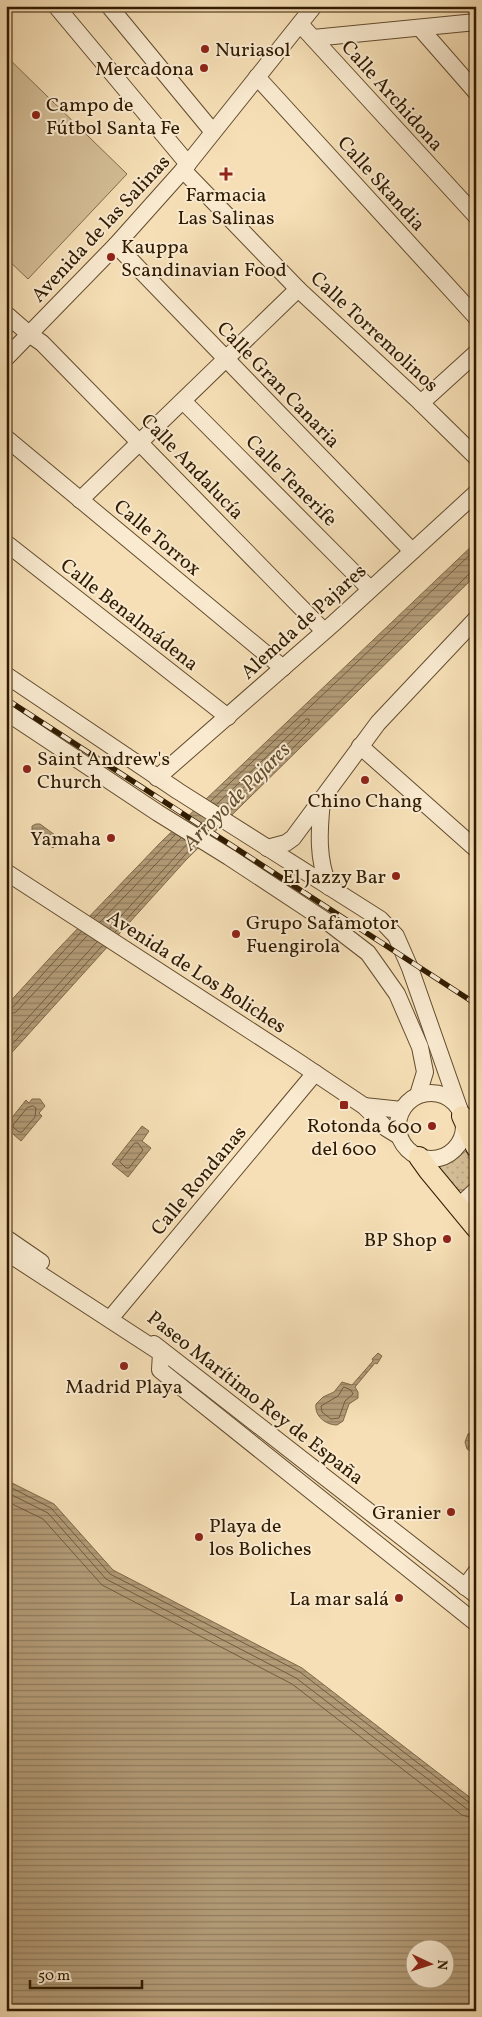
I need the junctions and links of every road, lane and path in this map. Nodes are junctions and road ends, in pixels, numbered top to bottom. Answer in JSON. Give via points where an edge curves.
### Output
{"nodes":[{"id":1,"x":56,"y":6,"type":"edge"},
{"id":2,"x":109,"y":6,"type":"edge"},
{"id":3,"x":314,"y":6,"type":"edge"},
{"id":4,"x":476,"y":22,"type":"edge"},
{"id":5,"x":300,"y":24,"type":"junction"},
{"id":6,"x":420,"y":28,"type":"junction"},
{"id":7,"x":313,"y":38,"type":"junction"},
{"id":8,"x":257,"y":77,"type":"junction"},
{"id":9,"x":476,"y":92,"type":"edge"},
{"id":10,"x":213,"y":132,"type":"junction"},
{"id":11,"x":186,"y":167,"type":"junction"},
{"id":12,"x":476,"y":216,"type":"edge"},
{"id":13,"x":116,"y":245,"type":"junction"},
{"id":14,"x":298,"y":288,"type":"junction"},
{"id":15,"x":6,"y":314,"type":"edge"},
{"id":16,"x":476,"y":317,"type":"edge"},
{"id":17,"x":29,"y":334,"type":"junction"},
{"id":18,"x":476,"y":352,"type":"edge"},
{"id":19,"x":6,"y":358,"type":"edge"},
{"id":20,"x":226,"y":359,"type":"junction"},
{"id":21,"x":183,"y":401,"type":"junction"},
{"id":22,"x":421,"y":403,"type":"junction"},
{"id":23,"x":6,"y":438,"type":"edge"},
{"id":24,"x":140,"y":442,"type":"junction"},
{"id":25,"x":476,"y":457,"type":"edge"},
{"id":26,"x":476,"y":493,"type":"edge"},
{"id":27,"x":80,"y":500,"type":"junction"},
{"id":28,"x":6,"y":543,"type":"edge"},
{"id":29,"x":412,"y":551,"type":"junction"},
{"id":30,"x":370,"y":589,"type":"junction"},
{"id":31,"x":476,"y":619,"type":"edge"},
{"id":32,"x":324,"y":631,"type":"junction"},
{"id":33,"x":283,"y":668,"type":"junction"},
{"id":34,"x":6,"y":675,"type":"edge"},
{"id":35,"x":6,"y":712,"type":"edge"},
{"id":36,"x":228,"y":717,"type":"junction"},
{"id":37,"x":360,"y":746,"type":"junction"},
{"id":38,"x":157,"y":778,"type":"junction"},
{"id":39,"x":322,"y":801,"type":"junction"},
{"id":40,"x":267,"y":848,"type":"junction"},
{"id":41,"x":476,"y":849,"type":"edge"},
{"id":42,"x":6,"y":872,"type":"edge"},
{"id":43,"x":329,"y":887,"type":"junction"},
{"id":44,"x":316,"y":1073,"type":"junction"},
{"id":45,"x":418,"y":1095,"type":"junction"},
{"id":46,"x":364,"y":1106,"type":"junction"},
{"id":47,"x":402,"y":1110,"type":"junction"},
{"id":48,"x":461,"y":1112,"type":"junction"},
{"id":49,"x":400,"y":1136,"type":"junction"},
{"id":50,"x":476,"y":1147,"type":"edge"},
{"id":51,"x":419,"y":1157,"type":"junction"},
{"id":52,"x":476,"y":1190,"type":"edge"},
{"id":53,"x":458,"y":1207,"type":"junction"},
{"id":54,"x":476,"y":1228,"type":"edge"},
{"id":55,"x":6,"y":1238,"type":"edge"},
{"id":56,"x":6,"y":1252,"type":"edge"},
{"id":57,"x":114,"y":1314,"type":"junction"},
{"id":58,"x":476,"y":1572,"type":"edge"},
{"id":59,"x":470,"y":1591,"type":"edge"},
{"id":60,"x":476,"y":1623,"type":"edge"}],
"edges":[{"from":1,"to":11,"type":"street","name":"Calle Torremolinos"},
{"from":2,"to":10,"type":"street"},
{"from":3,"to":5,"type":"street","name":"Avenida de las Salinas"},
{"from":4,"to":6,"type":"street"},
{"from":5,"to":7,"type":"street","name":"Calle Archidona"},
{"from":5,"to":8,"type":"street","name":"Avenida de las Salinas"},
{"from":6,"to":7,"type":"street"},
{"from":6,"to":9,"type":"street"},
{"from":7,"to":12,"type":"street","name":"Calle Archidona"},
{"from":8,"to":10,"type":"street","name":"Avenida de las Salinas"},
{"from":8,"to":16,"type":"street","name":"Calle Skandia"},
{"from":10,"to":11,"type":"street","name":"Avenida de las Salinas"},
{"from":11,"to":13,"type":"street","name":"Avenida de las Salinas"},
{"from":11,"to":14,"type":"street","name":"Calle Torremolinos"},
{"from":13,"to":17,"type":"street","name":"Avenida de las Salinas"},
{"from":13,"to":20,"type":"street","name":"Calle Gran Canaria"},
{"from":14,"to":20,"type":"street"},
{"from":14,"to":22,"type":"street","name":"Calle Torremolinos"},
{"from":15,"to":17,"type":"street","name":"Calle Andalucía"},
{"from":17,"to":19,"type":"street","name":"Avenida de las Salinas"},
{"from":17,"to":24,"type":"street","name":"Calle Andalucía","via":[[42,343]]},
{"from":18,"to":22,"type":"street"},
{"from":20,"to":21,"type":"street"},
{"from":20,"to":29,"type":"street","name":"Calle Gran Canaria"},
{"from":21,"to":24,"type":"street"},
{"from":21,"to":30,"type":"street","name":"Calle Tenerife"},
{"from":22,"to":25,"type":"street","name":"Calle Torremolinos"},
{"from":23,"to":27,"type":"street","name":"Calle Torrox"},
{"from":24,"to":27,"type":"street"},
{"from":24,"to":32,"type":"street","name":"Calle Andalucía"},
{"from":26,"to":29,"type":"street","name":"Alemda de Pajares"},
{"from":27,"to":33,"type":"street","name":"Calle Torrox"},
{"from":28,"to":36,"type":"street","name":"Calle Benalmádena"},
{"from":29,"to":30,"type":"street","name":"Alemda de Pajares"},
{"from":30,"to":32,"type":"street","name":"Alemda de Pajares"},
{"from":31,"to":37,"type":"street","via":[[434,661]]},
{"from":32,"to":33,"type":"street","name":"Alemda de Pajares"},
{"from":33,"to":36,"type":"street","name":"Alemda de Pajares"},
{"from":34,"to":38,"type":"street"},
{"from":35,"to":45,"type":"street","via":[[158,814],[329,922],[368,953],[397,994],[420,1047],[425,1072]]},
{"from":36,"to":38,"type":"street","name":"Alemda de Pajares"},
{"from":37,"to":39,"type":"street"},
{"from":37,"to":41,"type":"street"},
{"from":38,"to":40,"type":"street"},
{"from":39,"to":40,"type":"street","via":[[293,838]]},
{"from":39,"to":43,"type":"street","via":[[320,856]]},
{"from":40,"to":43,"type":"street"},
{"from":42,"to":44,"type":"street","name":"Avenida de Los Boliches"},
{"from":43,"to":48,"type":"street","via":[[380,919],[396,936]]},
{"from":44,"to":46,"type":"street","name":"Avenida de Los Boliches"},
{"from":44,"to":57,"type":"street","name":"Calle Rondanas"},
{"from":45,"to":47,"type":"street"},
{"from":45,"to":48,"type":"street","via":[[445,1096]]},
{"from":46,"to":47,"type":"street","name":"Avenida de Los Boliches"},
{"from":46,"to":49,"type":"street","name":"Avenida de Los Boliches","via":[[386,1128]]},
{"from":47,"to":49,"type":"street"},
{"from":48,"to":50,"type":"main road"},
{"from":48,"to":51,"type":"street","via":[[462,1136],[450,1153],[440,1158]]},
{"from":49,"to":51,"type":"street","via":[[404,1145]]},
{"from":51,"to":53,"type":"main road"},
{"from":52,"to":53,"type":"street"},
{"from":53,"to":54,"type":"main road"},
{"from":55,"to":57,"type":"street","name":"Paseo Marítimo Rey de España"},
{"from":56,"to":60,"type":"street","via":[[161,1353],[160,1370]]},
{"from":57,"to":59,"type":"street","name":"Paseo Marítimo Rey de España"},
{"from":58,"to":59,"type":"street"}]}
